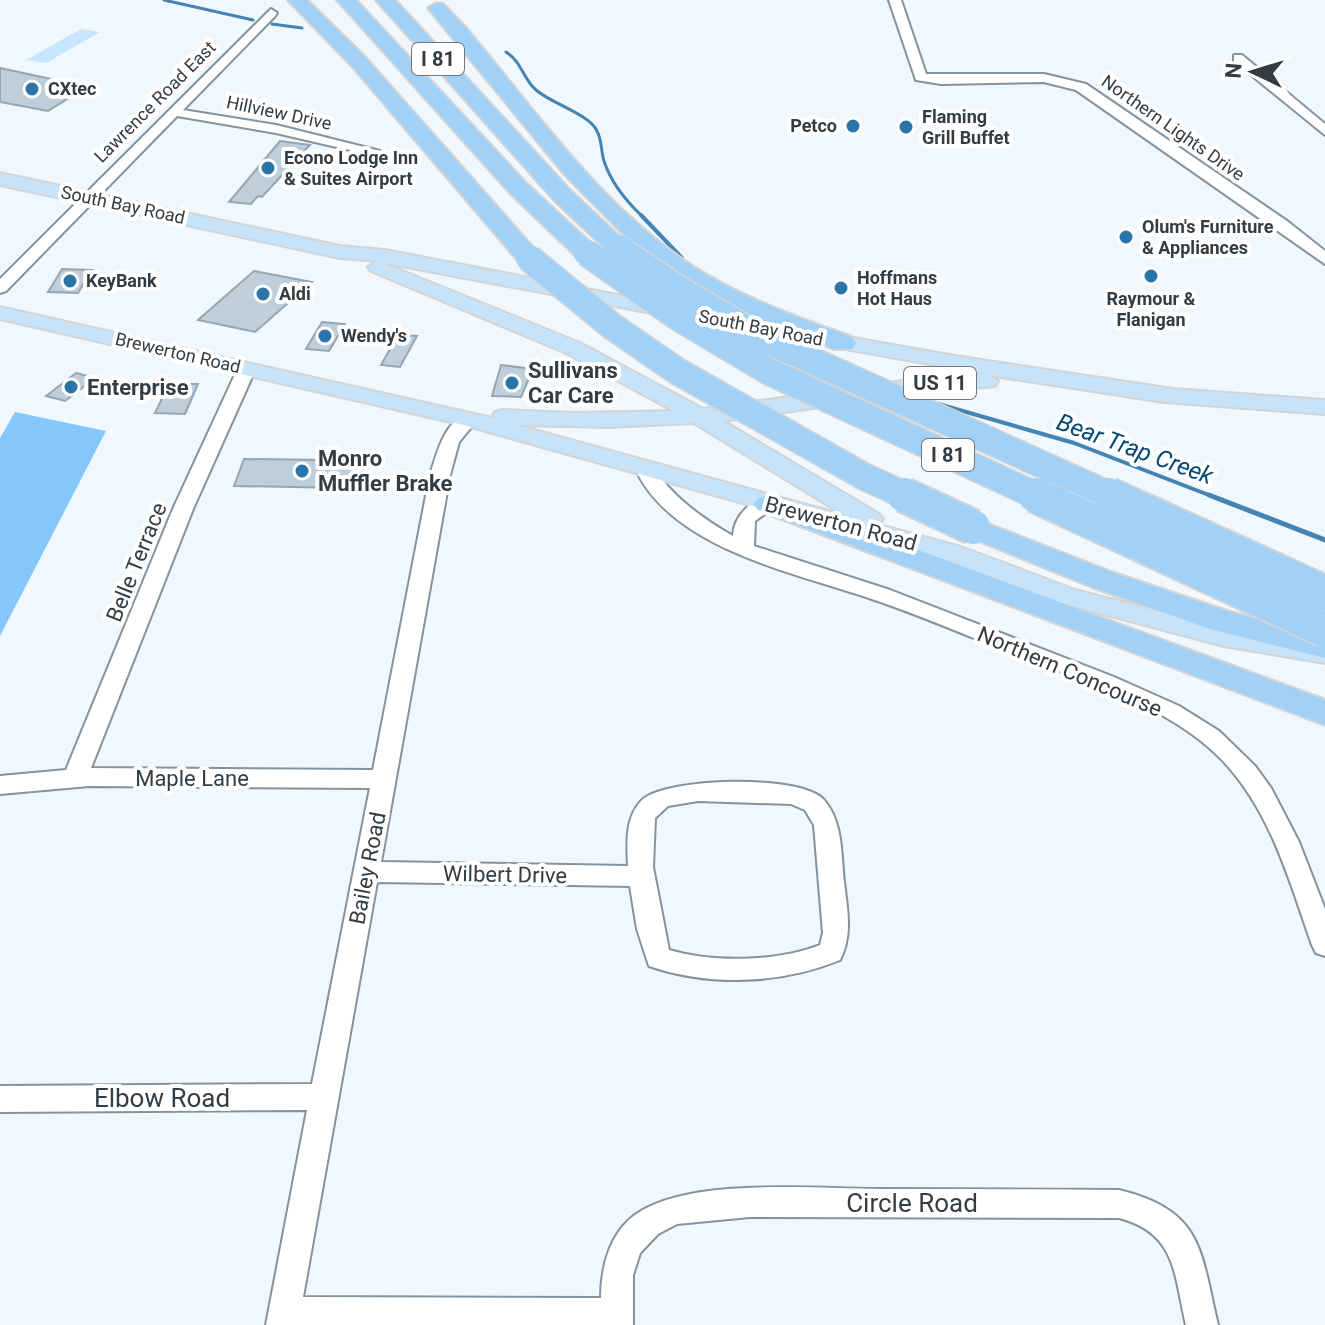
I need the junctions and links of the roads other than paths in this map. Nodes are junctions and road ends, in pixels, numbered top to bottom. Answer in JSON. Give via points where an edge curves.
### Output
{"nodes":[{"id":1,"x":297,"y":0,"type":"edge"},
{"id":2,"x":322,"y":0,"type":"edge"},
{"id":3,"x":346,"y":0,"type":"edge"},
{"id":4,"x":385,"y":0,"type":"edge"},
{"id":5,"x":895,"y":0,"type":"edge"},
{"id":6,"x":434,"y":4,"type":"edge"},
{"id":7,"x":271,"y":13,"type":"dead end"},
{"id":8,"x":1238,"y":58,"type":"dead end"},
{"id":9,"x":423,"y":84,"type":"junction"},
{"id":10,"x":174,"y":112,"type":"junction"},
{"id":11,"x":491,"y":118,"type":"junction"},
{"id":12,"x":1325,"y":131,"type":"edge"},
{"id":13,"x":375,"y":154,"type":"dead end"},
{"id":14,"x":0,"y":179,"type":"edge"},
{"id":15,"x":88,"y":198,"type":"junction"},
{"id":16,"x":340,"y":252,"type":"junction"},
{"id":17,"x":1325,"y":259,"type":"edge"},
{"id":18,"x":0,"y":288,"type":"edge"},
{"id":19,"x":555,"y":288,"type":"junction"},
{"id":20,"x":0,"y":313,"type":"edge"},
{"id":21,"x":508,"y":318,"type":"junction"},
{"id":22,"x":843,"y":343,"type":"junction"},
{"id":23,"x":247,"y":368,"type":"junction"},
{"id":24,"x":356,"y":392,"type":"junction"},
{"id":25,"x":855,"y":395,"type":"junction"},
{"id":26,"x":1182,"y":397,"type":"junction"},
{"id":27,"x":1325,"y":407,"type":"edge"},
{"id":28,"x":497,"y":416,"type":"junction"},
{"id":29,"x":699,"y":417,"type":"junction"},
{"id":30,"x":469,"y":419,"type":"junction"},
{"id":31,"x":769,"y":462,"type":"junction"},
{"id":32,"x":644,"y":468,"type":"junction"},
{"id":33,"x":769,"y":504,"type":"junction"},
{"id":34,"x":744,"y":550,"type":"junction"},
{"id":35,"x":952,"y":553,"type":"junction"},
{"id":36,"x":1325,"y":593,"type":"edge"},
{"id":37,"x":1067,"y":596,"type":"junction"},
{"id":38,"x":1325,"y":630,"type":"edge"},
{"id":39,"x":1325,"y":647,"type":"edge"},
{"id":40,"x":1325,"y":654,"type":"edge"},
{"id":41,"x":1325,"y":710,"type":"edge"},
{"id":42,"x":75,"y":778,"type":"junction"},
{"id":43,"x":384,"y":779,"type":"junction"},
{"id":44,"x":0,"y":785,"type":"edge"},
{"id":45,"x":367,"y":872,"type":"junction"},
{"id":46,"x":643,"y":876,"type":"junction"},
{"id":47,"x":1325,"y":945,"type":"edge"},
{"id":48,"x":324,"y":1097,"type":"junction"},
{"id":49,"x":0,"y":1099,"type":"edge"},
{"id":50,"x":283,"y":1319,"type":"edge"},
{"id":51,"x":616,"y":1319,"type":"edge"},
{"id":52,"x":1202,"y":1325,"type":"edge"}],
"edges":[{"from":1,"to":39,"type":"highway","bridge":true,"via":[[350,51],[477,204],[529,258],[677,371],[865,477],[973,527],[1222,621]]},
{"from":2,"to":9,"type":"highway"},
{"from":3,"to":9,"type":"highway","number":"I 81"},
{"from":4,"to":11,"type":"highway","number":"I 81"},
{"from":5,"to":17,"type":"street","name":"Northern Lights Drive","via":[[921,77],[1044,78],[1081,87]]},
{"from":6,"to":11,"type":"highway"},
{"from":6,"to":22,"type":"highway","via":[[561,155],[622,222],[666,260],[753,310]]},
{"from":7,"to":10,"type":"street","name":"Lawrence Road East"},
{"from":8,"to":12,"type":"street"},
{"from":9,"to":38,"type":"highway","number":"I 81","bridge":true,"via":[[518,188],[587,253],[647,300],[714,342]]},
{"from":10,"to":13,"type":"street","name":"Hillview Drive","via":[[276,129]]},
{"from":10,"to":15,"type":"street","name":"Lawrence Road East"},
{"from":11,"to":36,"type":"highway","number":"I 81","bridge":true,"via":[[618,248],[762,338]]},
{"from":14,"to":15,"type":"main road","name":"South Bay Road"},
{"from":15,"to":16,"type":"main road","name":"South Bay Road"},
{"from":15,"to":18,"type":"street","name":"Lawrence Road East"},
{"from":16,"to":19,"type":"main road","name":"South Bay Road"},
{"from":16,"to":21,"type":"main road","name":"South Bay Road"},
{"from":19,"to":21,"type":"main road","via":[[521,296]]},
{"from":19,"to":22,"type":"main road","name":"South Bay Road"},
{"from":20,"to":23,"type":"main road","name":"Brewerton Road","number":"US 11"},
{"from":21,"to":29,"type":"main road","name":"South Bay Road","via":[[624,373]]},
{"from":22,"to":26,"type":"main road","name":"South Bay Road"},
{"from":23,"to":24,"type":"main road","name":"Brewerton Road","number":"US 11"},
{"from":23,"to":42,"type":"street","name":"Belle Terrace","via":[[183,509]]},
{"from":24,"to":28,"type":"main road","name":"Brewerton Road","number":"US 11"},
{"from":24,"to":30,"type":"main road","name":"Brewerton Road","number":"US 11"},
{"from":25,"to":26,"type":"main road","name":"Brewerton Road","number":"US 11","via":[[985,381]]},
{"from":25,"to":29,"type":"main road","name":"Brewerton Road","number":"US 11"},
{"from":25,"to":31,"type":"main road","via":[[792,422],[772,443]]},
{"from":26,"to":27,"type":"main road","name":"Brewerton Road","number":"US 11"},
{"from":28,"to":29,"type":"main road","name":"Brewerton Road","number":"US 11","via":[[589,421]]},
{"from":28,"to":30,"type":"main road"},
{"from":29,"to":31,"type":"main road","name":"South Bay Road"},
{"from":30,"to":32,"type":"main road","name":"Brewerton Road","number":"US 11"},
{"from":30,"to":43,"type":"street","name":"Bailey Road","via":[[450,441],[440,475]]},
{"from":31,"to":35,"type":"main road","name":"South Bay Road","via":[[880,525]]},
{"from":32,"to":33,"type":"main road","name":"Brewerton Road","number":"US 11"},
{"from":32,"to":34,"type":"street","name":"Northern Concourse","via":[[647,479],[670,499]]},
{"from":33,"to":34,"type":"street","via":[[747,517]]},
{"from":33,"to":35,"type":"main road","name":"Brewerton Road","number":"US 11"},
{"from":33,"to":41,"type":"highway"},
{"from":34,"to":47,"type":"street","name":"Northern Concourse","via":[[883,595],[1090,676],[1178,717],[1227,752],[1261,790]]},
{"from":35,"to":37,"type":"main road","name":"Brewerton Road","number":"US 11"},
{"from":37,"to":40,"type":"main road","name":"Brewerton Road","number":"US 11","via":[[1224,637]]},
{"from":37,"to":41,"type":"highway"},
{"from":42,"to":43,"type":"street","name":"Maple Lane"},
{"from":42,"to":44,"type":"street","name":"Maple Lane"},
{"from":43,"to":45,"type":"street","name":"Bailey Road"},
{"from":45,"to":46,"type":"street","name":"Wilbert Drive"},
{"from":45,"to":48,"type":"street","name":"Bailey Road"},
{"from":46,"to":46,"type":"street","via":[[643,816],[661,799],[739,792],[794,795],[814,804],[826,825],[836,933],[831,952],[813,962],[746,967],[676,965],[658,958],[649,937]]},
{"from":48,"to":49,"type":"street","name":"Elbow Road"},
{"from":48,"to":50,"type":"street","name":"Bailey Road"},
{"from":50,"to":51,"type":"street","name":"Circle Road"},
{"from":51,"to":52,"type":"street","name":"Circle Road","via":[[617,1275],[628,1244],[647,1224],[674,1210],[750,1203],[1119,1204],[1150,1213],[1182,1244]]}]}
